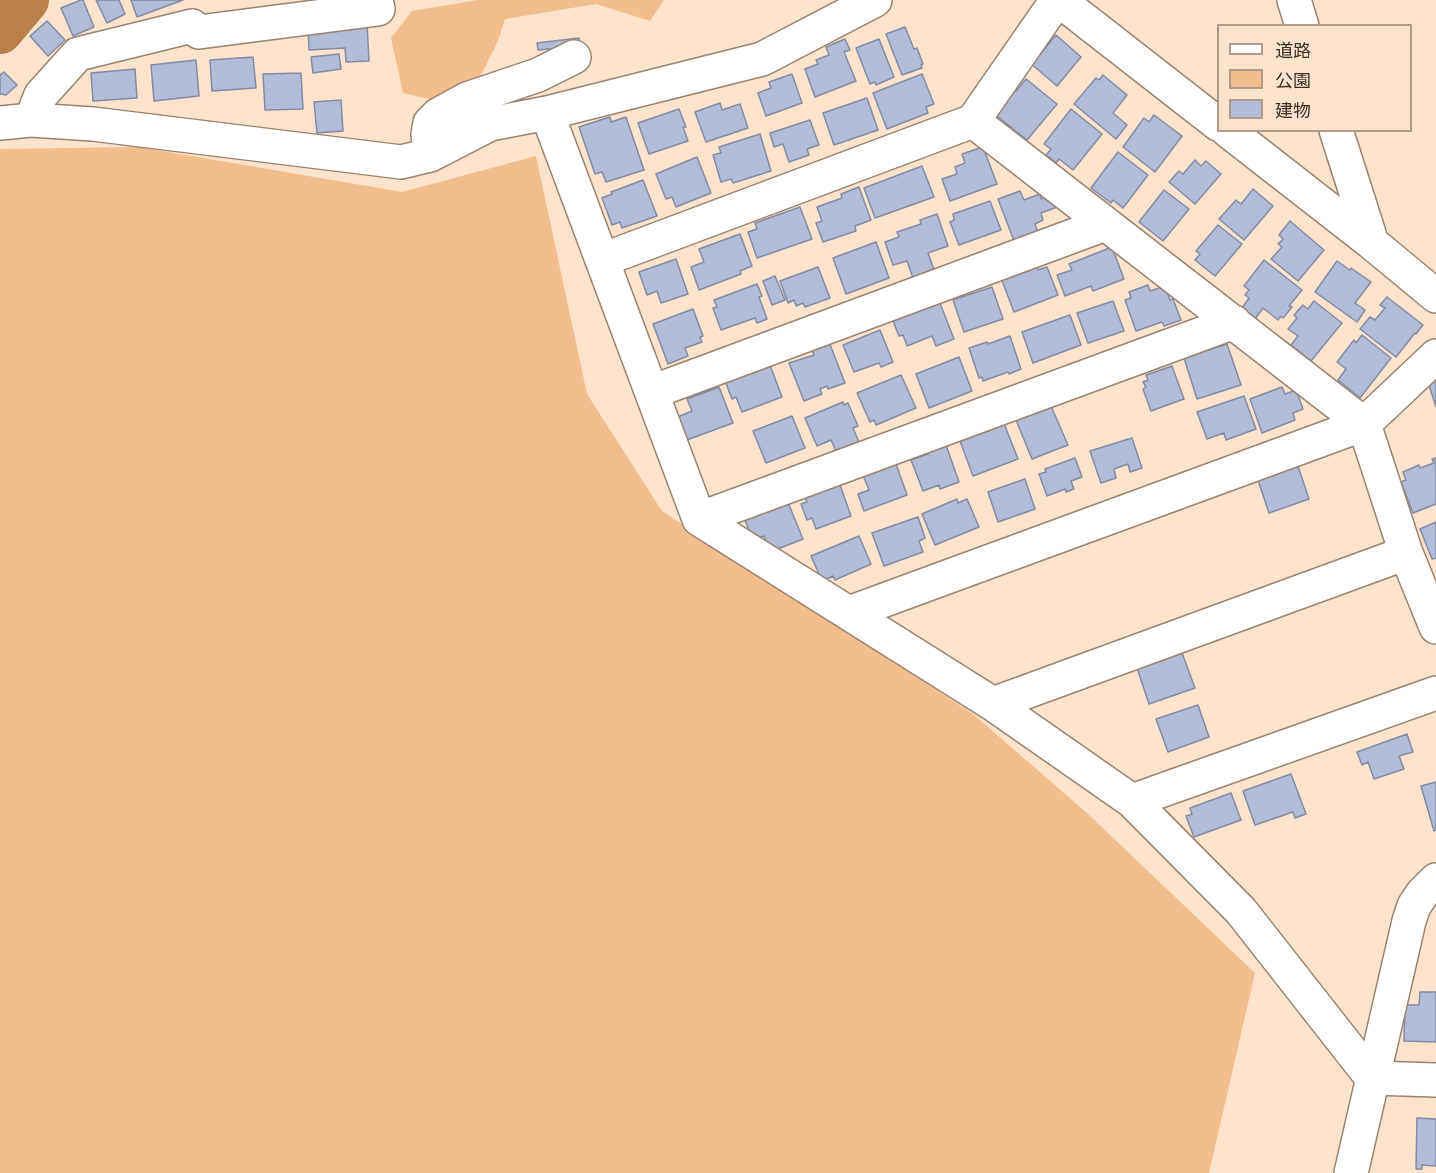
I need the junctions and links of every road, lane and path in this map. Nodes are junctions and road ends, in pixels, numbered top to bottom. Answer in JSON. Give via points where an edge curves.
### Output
{"nodes":[{"id":1,"x":376,"y":0,"type":"edge"},
{"id":2,"x":875,"y":0,"type":"edge"},
{"id":3,"x":1058,"y":0,"type":"edge"},
{"id":4,"x":1294,"y":0,"type":"edge"},
{"id":5,"x":1301,"y":24,"type":"edge"},
{"id":6,"x":574,"y":57,"type":"dead end"},
{"id":7,"x":547,"y":113,"type":"junction"},
{"id":8,"x":15,"y":121,"type":"edge"},
{"id":9,"x":973,"y":122,"type":"junction"},
{"id":10,"x":1217,"y":123,"type":"edge"},
{"id":11,"x":1230,"y":132,"type":"edge"},
{"id":12,"x":1337,"y":132,"type":"edge"},
{"id":13,"x":430,"y":154,"type":"junction"},
{"id":14,"x":1105,"y":224,"type":"junction"},
{"id":15,"x":1372,"y":243,"type":"junction"},
{"id":16,"x":602,"y":260,"type":"junction"},
{"id":17,"x":1436,"y":296,"type":"edge"},
{"id":18,"x":1234,"y":322,"type":"junction"},
{"id":19,"x":1436,"y":356,"type":"edge"},
{"id":20,"x":652,"y":392,"type":"junction"},
{"id":21,"x":1364,"y":424,"type":"junction"},
{"id":22,"x":699,"y":519,"type":"junction"},
{"id":23,"x":1406,"y":553,"type":"junction"},
{"id":24,"x":849,"y":613,"type":"junction"},
{"id":25,"x":1436,"y":627,"type":"edge"},
{"id":26,"x":1436,"y":693,"type":"edge"},
{"id":27,"x":993,"y":704,"type":"junction"},
{"id":28,"x":1132,"y":801,"type":"junction"},
{"id":29,"x":1436,"y":880,"type":"edge"},
{"id":30,"x":1372,"y":1078,"type":"junction"},
{"id":31,"x":1436,"y":1080,"type":"edge"},
{"id":32,"x":1351,"y":1173,"type":"edge"}],
"edges":[{"from":1,"to":8,"type":"street","via":[[378,9],[199,32],[192,26],[78,54]]},
{"from":2,"to":7,"type":"street","via":[[762,59]]},
{"from":3,"to":9,"type":"street"},
{"from":3,"to":10,"type":"street"},
{"from":4,"to":5,"type":"street"},
{"from":6,"to":13,"type":"street","via":[[538,75],[467,99],[438,115],[430,123]]},
{"from":7,"to":13,"type":"street","via":[[490,124]]},
{"from":7,"to":16,"type":"street"},
{"from":8,"to":13,"type":"street","via":[[93,124],[402,162]]},
{"from":9,"to":14,"type":"street"},
{"from":9,"to":16,"type":"street"},
{"from":11,"to":15,"type":"street"},
{"from":12,"to":15,"type":"street"},
{"from":14,"to":18,"type":"street"},
{"from":14,"to":20,"type":"street"},
{"from":15,"to":17,"type":"street"},
{"from":16,"to":20,"type":"street"},
{"from":18,"to":21,"type":"street"},
{"from":18,"to":22,"type":"street"},
{"from":19,"to":21,"type":"street"},
{"from":20,"to":22,"type":"street"},
{"from":21,"to":23,"type":"street"},
{"from":21,"to":24,"type":"street"},
{"from":22,"to":24,"type":"street"},
{"from":23,"to":25,"type":"street"},
{"from":23,"to":27,"type":"street"},
{"from":24,"to":27,"type":"street"},
{"from":26,"to":28,"type":"street"},
{"from":27,"to":28,"type":"street"},
{"from":28,"to":30,"type":"street","via":[[1240,911]]},
{"from":29,"to":30,"type":"street","via":[[1422,894],[1408,921]]},
{"from":30,"to":31,"type":"street"},
{"from":30,"to":32,"type":"street"}]}
